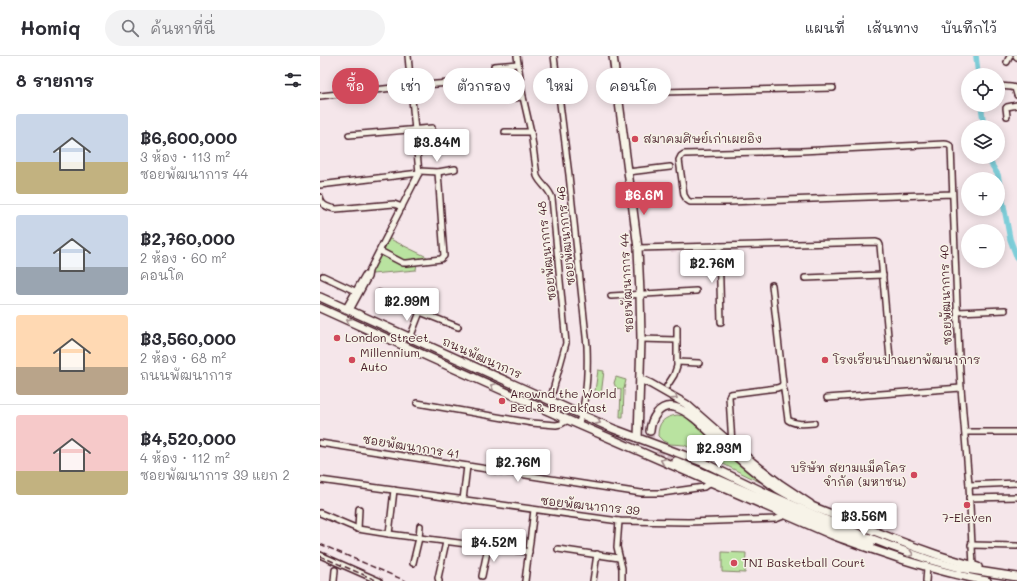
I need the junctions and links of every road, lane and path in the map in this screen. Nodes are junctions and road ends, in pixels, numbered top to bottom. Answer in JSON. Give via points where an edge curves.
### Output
{"nodes":[{"id":1,"x":408,"y":56,"type":"edge"},
{"id":2,"x":517,"y":56,"type":"edge"},
{"id":3,"x":554,"y":56,"type":"edge"},
{"id":4,"x":614,"y":56,"type":"edge"},
{"id":5,"x":1010,"y":56,"type":"edge"},
{"id":6,"x":1007,"y":62,"type":"dead end"},
{"id":7,"x":518,"y":64,"type":"junction"},
{"id":8,"x":494,"y":66,"type":"dead end"},
{"id":9,"x":409,"y":68,"type":"edge"},
{"id":10,"x":519,"y":68,"type":"edge"},
{"id":11,"x":616,"y":68,"type":"edge"},
{"id":12,"x":1005,"y":86,"type":"edge"},
{"id":13,"x":833,"y":88,"type":"dead end"},
{"id":14,"x":387,"y":89,"type":"edge"},
{"id":15,"x":671,"y":92,"type":"edge"},
{"id":16,"x":1017,"y":95,"type":"edge"},
{"id":17,"x":320,"y":96,"type":"edge"},
{"id":18,"x":413,"y":104,"type":"edge"},
{"id":19,"x":525,"y":104,"type":"edge"},
{"id":20,"x":620,"y":104,"type":"edge"},
{"id":21,"x":1017,"y":105,"type":"edge"},
{"id":22,"x":1007,"y":116,"type":"dead end"},
{"id":23,"x":432,"y":128,"type":"dead end"},
{"id":24,"x":415,"y":130,"type":"junction"},
{"id":25,"x":505,"y":132,"type":"dead end"},
{"id":26,"x":531,"y":132,"type":"junction"},
{"id":27,"x":349,"y":136,"type":"dead end"},
{"id":28,"x":670,"y":166,"type":"dead end"},
{"id":29,"x":455,"y":169,"type":"dead end"},
{"id":30,"x":419,"y":172,"type":"junction"},
{"id":31,"x":438,"y":172,"type":"junction"},
{"id":32,"x":628,"y":172,"type":"junction"},
{"id":33,"x":320,"y":185,"type":"edge"},
{"id":34,"x":952,"y":194,"type":"junction"},
{"id":35,"x":320,"y":198,"type":"edge"},
{"id":36,"x":402,"y":207,"type":"junction"},
{"id":37,"x":719,"y":246,"type":"junction"},
{"id":38,"x":638,"y":248,"type":"junction"},
{"id":39,"x":380,"y":251,"type":"junction"},
{"id":40,"x":369,"y":271,"type":"junction"},
{"id":41,"x":883,"y":275,"type":"junction"},
{"id":42,"x":323,"y":276,"type":"dead end"},
{"id":43,"x":805,"y":278,"type":"dead end"},
{"id":44,"x":772,"y":285,"type":"dead end"},
{"id":45,"x":696,"y":290,"type":"dead end"},
{"id":46,"x":355,"y":292,"type":"junction"},
{"id":47,"x":379,"y":293,"type":"dead end"},
{"id":48,"x":640,"y":294,"type":"junction"},
{"id":49,"x":611,"y":296,"type":"dead end"},
{"id":50,"x":320,"y":297,"type":"edge"},
{"id":51,"x":320,"y":308,"type":"edge"},
{"id":52,"x":348,"y":309,"type":"junction"},
{"id":53,"x":1005,"y":310,"type":"dead end"},
{"id":54,"x":420,"y":312,"type":"junction"},
{"id":55,"x":958,"y":312,"type":"junction"},
{"id":56,"x":721,"y":322,"type":"dead end"},
{"id":57,"x":458,"y":328,"type":"dead end"},
{"id":58,"x":677,"y":328,"type":"dead end"},
{"id":59,"x":410,"y":338,"type":"junction"},
{"id":60,"x":641,"y":339,"type":"junction"},
{"id":61,"x":677,"y":340,"type":"junction"},
{"id":62,"x":890,"y":359,"type":"dead end"},
{"id":63,"x":677,"y":362,"type":"junction"},
{"id":64,"x":699,"y":363,"type":"dead end"},
{"id":65,"x":640,"y":379,"type":"junction"},
{"id":66,"x":667,"y":386,"type":"dead end"},
{"id":67,"x":782,"y":386,"type":"junction"},
{"id":68,"x":961,"y":388,"type":"junction"},
{"id":69,"x":827,"y":398,"type":"dead end"},
{"id":70,"x":550,"y":401,"type":"junction"},
{"id":71,"x":417,"y":403,"type":"dead end"},
{"id":72,"x":582,"y":415,"type":"junction"},
{"id":73,"x":568,"y":420,"type":"junction"},
{"id":74,"x":814,"y":423,"type":"dead end"},
{"id":75,"x":578,"y":425,"type":"junction"},
{"id":76,"x":650,"y":431,"type":"tunnel mouth"},
{"id":77,"x":965,"y":432,"type":"junction"},
{"id":78,"x":1017,"y":432,"type":"edge"},
{"id":79,"x":638,"y":438,"type":"junction"},
{"id":80,"x":320,"y":443,"type":"edge"},
{"id":81,"x":732,"y":444,"type":"junction"},
{"id":82,"x":676,"y":460,"type":"tunnel mouth"},
{"id":83,"x":467,"y":466,"type":"junction"},
{"id":84,"x":320,"y":480,"type":"edge"},
{"id":85,"x":711,"y":482,"type":"junction"},
{"id":86,"x":1017,"y":483,"type":"edge"},
{"id":87,"x":969,"y":485,"type":"junction"},
{"id":88,"x":394,"y":490,"type":"junction"},
{"id":89,"x":1017,"y":497,"type":"edge"},
{"id":90,"x":969,"y":498,"type":"junction"},
{"id":91,"x":463,"y":500,"type":"junction"},
{"id":92,"x":815,"y":508,"type":"junction"},
{"id":93,"x":359,"y":509,"type":"dead end"},
{"id":94,"x":534,"y":510,"type":"junction"},
{"id":95,"x":320,"y":514,"type":"edge"},
{"id":96,"x":786,"y":515,"type":"junction"},
{"id":97,"x":619,"y":521,"type":"junction"},
{"id":98,"x":420,"y":526,"type":"dead end"},
{"id":99,"x":358,"y":529,"type":"junction"},
{"id":100,"x":389,"y":534,"type":"junction"},
{"id":101,"x":419,"y":538,"type":"junction"},
{"id":102,"x":446,"y":542,"type":"junction"},
{"id":103,"x":971,"y":545,"type":"junction"},
{"id":104,"x":1017,"y":546,"type":"edge"},
{"id":105,"x":488,"y":547,"type":"junction"},
{"id":106,"x":558,"y":549,"type":"dead end"},
{"id":107,"x":529,"y":552,"type":"junction"},
{"id":108,"x":597,"y":554,"type":"junction"},
{"id":109,"x":320,"y":555,"type":"edge"},
{"id":110,"x":889,"y":555,"type":"junction"},
{"id":111,"x":619,"y":558,"type":"junction"},
{"id":112,"x":413,"y":563,"type":"dead end"},
{"id":113,"x":973,"y":566,"type":"junction"},
{"id":114,"x":927,"y":567,"type":"junction"},
{"id":115,"x":335,"y":570,"type":"dead end"},
{"id":116,"x":1001,"y":574,"type":"junction"},
{"id":117,"x":482,"y":576,"type":"dead end"},
{"id":118,"x":1017,"y":577,"type":"edge"},
{"id":119,"x":334,"y":581,"type":"edge"},
{"id":120,"x":380,"y":581,"type":"edge"},
{"id":121,"x":439,"y":581,"type":"edge"},
{"id":122,"x":525,"y":581,"type":"edge"},
{"id":123,"x":593,"y":581,"type":"edge"},
{"id":124,"x":622,"y":581,"type":"edge"},
{"id":125,"x":926,"y":581,"type":"edge"},
{"id":126,"x":987,"y":581,"type":"edge"}],
"edges":[{"from":1,"to":9,"type":"street"},
{"from":2,"to":7,"type":"street","name":"ซอยพัฒนาการ 48"},
{"from":3,"to":72,"type":"street","name":"ซอยพัฒนาการ 46","via":[[588,357]]},
{"from":4,"to":11,"type":"main road","name":"ซอยพัฒนาการ 44"},
{"from":5,"to":6,"type":"street"},
{"from":7,"to":8,"type":"street"},
{"from":7,"to":10,"type":"street","name":"ซอยพัฒนาการ 48"},
{"from":12,"to":16,"type":"street","via":[[1015,88]]},
{"from":13,"to":15,"type":"street"},
{"from":14,"to":17,"type":"street"},
{"from":18,"to":24,"type":"street"},
{"from":19,"to":26,"type":"street","name":"ซอยพัฒนาการ 48"},
{"from":20,"to":32,"type":"main road","name":"ซอยพัฒนาการ 44"},
{"from":21,"to":22,"type":"street","via":[[1006,108]]},
{"from":23,"to":24,"type":"street"},
{"from":24,"to":27,"type":"street"},
{"from":24,"to":30,"type":"street"},
{"from":25,"to":26,"type":"street"},
{"from":26,"to":70,"type":"street","name":"ซอยพัฒนาการ 48","via":[[537,176],[549,190],[552,198],[566,343]]},
{"from":28,"to":32,"type":"street"},
{"from":29,"to":31,"type":"street"},
{"from":30,"to":31,"type":"street"},
{"from":30,"to":33,"type":"street"},
{"from":30,"to":36,"type":"street"},
{"from":31,"to":39,"type":"street","via":[[444,258],[403,263]]},
{"from":32,"to":38,"type":"main road","name":"ซอยพัฒนาการ 44"},
{"from":34,"to":34,"type":"street","name":"ซอยพัฒนาการ 40","via":[[690,202],[684,195],[679,160],[684,154],[948,144],[951,147]]},
{"from":34,"to":55,"type":"street","name":"ซอยพัฒนาการ 40"},
{"from":35,"to":36,"type":"street","via":[[322,204],[336,210],[394,204]]},
{"from":36,"to":39,"type":"street"},
{"from":37,"to":38,"type":"street"},
{"from":37,"to":41,"type":"street","via":[[877,242],[880,245]]},
{"from":37,"to":56,"type":"street"},
{"from":38,"to":48,"type":"main road","name":"ซอยพัฒนาการ 44"},
{"from":39,"to":40,"type":"street"},
{"from":40,"to":46,"type":"street"},
{"from":40,"to":52,"type":"street","via":[[368,277]]},
{"from":41,"to":43,"type":"street"},
{"from":41,"to":62,"type":"street"},
{"from":42,"to":46,"type":"street"},
{"from":44,"to":67,"type":"street"},
{"from":45,"to":48,"type":"street"},
{"from":46,"to":52,"type":"street"},
{"from":47,"to":54,"type":"street"},
{"from":48,"to":49,"type":"street"},
{"from":48,"to":60,"type":"main road","name":"ซอยพัฒนาการ 44"},
{"from":50,"to":52,"type":"main road","name":"ถนนพัฒนาการ"},
{"from":73,"to":51,"type":"main road","name":"ถนนพัฒนาการ","one_way":true},
{"from":52,"to":59,"type":"main road","name":"ถนนพัฒนาการ"},
{"from":53,"to":55,"type":"street"},
{"from":54,"to":57,"type":"street"},
{"from":54,"to":59,"type":"street"},
{"from":55,"to":68,"type":"street","name":"ซอยพัฒนาการ 40"},
{"from":58,"to":61,"type":"street"},
{"from":59,"to":70,"type":"main road","name":"ถนนพัฒนาการ"},
{"from":60,"to":61,"type":"street"},
{"from":60,"to":65,"type":"main road","name":"ซอยพัฒนาการ 44"},
{"from":61,"to":63,"type":"street"},
{"from":63,"to":64,"type":"street"},
{"from":63,"to":66,"type":"street","via":[[674,375]]},
{"from":65,"to":79,"type":"main road","name":"ซอยพัฒนาการ 44"},
{"from":65,"to":81,"type":"main road","one_way":true,"via":[[686,404]]},
{"from":67,"to":74,"type":"street","via":[[788,420],[804,424]]},
{"from":67,"to":81,"type":"street","via":[[730,394]]},
{"from":68,"to":69,"type":"street"},
{"from":68,"to":77,"type":"street","name":"ซอยพัฒนาการ 40"},
{"from":70,"to":72,"type":"main road","name":"ถนนพัฒนาการ"},
{"from":71,"to":73,"type":"street","via":[[532,423],[556,425]]},
{"from":72,"to":75,"type":"street","name":"ซอยพัฒนาการ 46"},
{"from":72,"to":79,"type":"main road","name":"ถนนพัฒนาการ","one_way":true},
{"from":73,"to":75,"type":"main road","name":"ถนนพัฒนาการ"},
{"from":85,"to":75,"type":"main road","name":"ถนนพัฒนาการ","one_way":true},
{"from":76,"to":92,"type":"main road","via":[[657,412],[666,407],[680,409],[766,481]]},
{"from":77,"to":78,"type":"street"},
{"from":77,"to":87,"type":"street","name":"ซอยพัฒนาการ 40"},
{"from":79,"to":116,"type":"main road","name":"ถนนพัฒนาการ","one_way":true,"via":[[702,462],[775,497],[893,547],[946,565]]},
{"from":80,"to":83,"type":"street","name":"ซอยพัฒนาการ 41"},
{"from":81,"to":92,"type":"main road","via":[[780,484]]},
{"from":82,"to":110,"type":"main road","via":[[870,544]]},
{"from":83,"to":85,"type":"street","name":"ซอยพัฒนาการ 41","via":[[641,493],[704,487]]},
{"from":83,"to":91,"type":"street"},
{"from":84,"to":88,"type":"street","name":"ซอยพัฒนาการ 39"},
{"from":85,"to":96,"type":"main road","name":"ถนนพัฒนาการ"},
{"from":86,"to":87,"type":"street"},
{"from":87,"to":90,"type":"street","name":"ซอยพัฒนาการ 40"},
{"from":88,"to":91,"type":"street","name":"ซอยพัฒนาการ 39"},
{"from":88,"to":100,"type":"street"},
{"from":89,"to":90,"type":"street"},
{"from":90,"to":103,"type":"street","name":"ซอยพัฒนาการ 40"},
{"from":91,"to":94,"type":"street","name":"ซอยพัฒนาการ 39"},
{"from":92,"to":113,"type":"main road","via":[[925,551]]},
{"from":93,"to":99,"type":"street"},
{"from":94,"to":97,"type":"street","name":"ซอยพัฒนาการ 39"},
{"from":94,"to":107,"type":"street"},
{"from":95,"to":99,"type":"street"},
{"from":96,"to":97,"type":"street","name":"ซอยพัฒนาการ 39","via":[[776,519]]},
{"from":96,"to":110,"type":"main road","name":"ถนนพัฒนาการ"},
{"from":97,"to":111,"type":"street"},
{"from":98,"to":101,"type":"street"},
{"from":99,"to":100,"type":"street"},
{"from":100,"to":101,"type":"street"},
{"from":101,"to":102,"type":"street"},
{"from":101,"to":112,"type":"street"},
{"from":102,"to":105,"type":"street"},
{"from":102,"to":121,"type":"street"},
{"from":103,"to":104,"type":"street"},
{"from":103,"to":113,"type":"street","name":"ซอยพัฒนาการ 40"},
{"from":105,"to":107,"type":"street"},
{"from":105,"to":117,"type":"street"},
{"from":106,"to":108,"type":"street"},
{"from":107,"to":122,"type":"street"},
{"from":108,"to":111,"type":"street"},
{"from":108,"to":123,"type":"street"},
{"from":109,"to":120,"type":"street"},
{"from":110,"to":114,"type":"main road","name":"ถนนพัฒนาการ"},
{"from":111,"to":124,"type":"street"},
{"from":113,"to":116,"type":"main road"},
{"from":114,"to":125,"type":"street"},
{"from":114,"to":126,"type":"main road","name":"ถนนพัฒนาการ"},
{"from":115,"to":119,"type":"street"},
{"from":116,"to":118,"type":"main road","name":"ถนนพัฒนาการ"}]}
